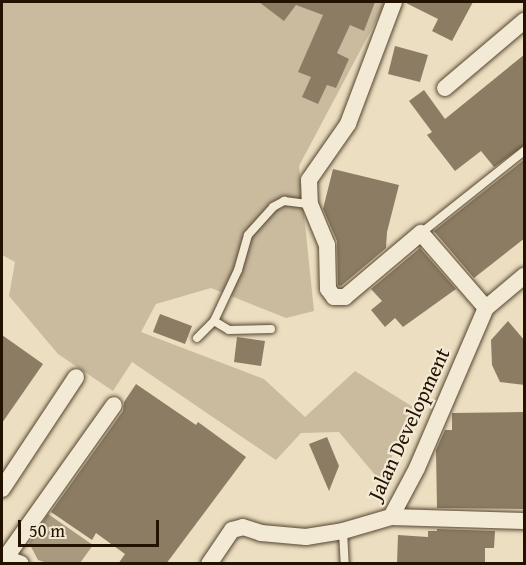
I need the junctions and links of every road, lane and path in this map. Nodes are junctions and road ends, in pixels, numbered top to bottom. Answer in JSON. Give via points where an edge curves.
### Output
{"nodes":[{"id":1,"x":394,"y":2,"type":"edge"},
{"id":2,"x":525,"y":21,"type":"edge"},
{"id":3,"x":445,"y":88,"type":"dead end"},
{"id":4,"x":525,"y":151,"type":"edge"},
{"id":5,"x":310,"y":204,"type":"junction"},
{"id":6,"x":421,"y":233,"type":"junction"},
{"id":7,"x":525,"y":276,"type":"edge"},
{"id":8,"x":486,"y":308,"type":"junction"},
{"id":9,"x":214,"y":321,"type":"junction"},
{"id":10,"x":271,"y":329,"type":"dead end"},
{"id":11,"x":197,"y":338,"type":"dead end"},
{"id":12,"x":76,"y":377,"type":"dead end"},
{"id":13,"x":114,"y":405,"type":"dead end"},
{"id":14,"x":2,"y":489,"type":"edge"},
{"id":15,"x":391,"y":517,"type":"junction"},
{"id":16,"x":525,"y":521,"type":"edge"},
{"id":17,"x":343,"y":531,"type":"junction"},
{"id":18,"x":10,"y":559,"type":"edge"},
{"id":19,"x":209,"y":564,"type":"edge"},
{"id":20,"x":345,"y":564,"type":"edge"}],
"edges":[{"from":1,"to":5,"type":"street","via":[[348,124],[309,180]]},
{"from":2,"to":3,"type":"street"},
{"from":4,"to":6,"type":"lane"},
{"from":5,"to":6,"type":"street","via":[[327,245],[328,289],[334,297],[345,297]]},
{"from":5,"to":9,"type":"lane","via":[[284,201],[248,235],[238,270]]},
{"from":6,"to":8,"type":"street"},
{"from":7,"to":8,"type":"street","name":"Jalan Development"},
{"from":8,"to":15,"type":"street","name":"Jalan Development","via":[[417,468]]},
{"from":9,"to":10,"type":"lane","via":[[230,330]]},
{"from":9,"to":11,"type":"lane"},
{"from":12,"to":14,"type":"street"},
{"from":13,"to":18,"type":"street"},
{"from":15,"to":16,"type":"street"},
{"from":15,"to":17,"type":"street","name":"Jalan Development"},
{"from":17,"to":19,"type":"street","name":"Jalan Development","via":[[306,537],[261,533],[243,527],[232,530]]},
{"from":17,"to":20,"type":"lane"}]}
